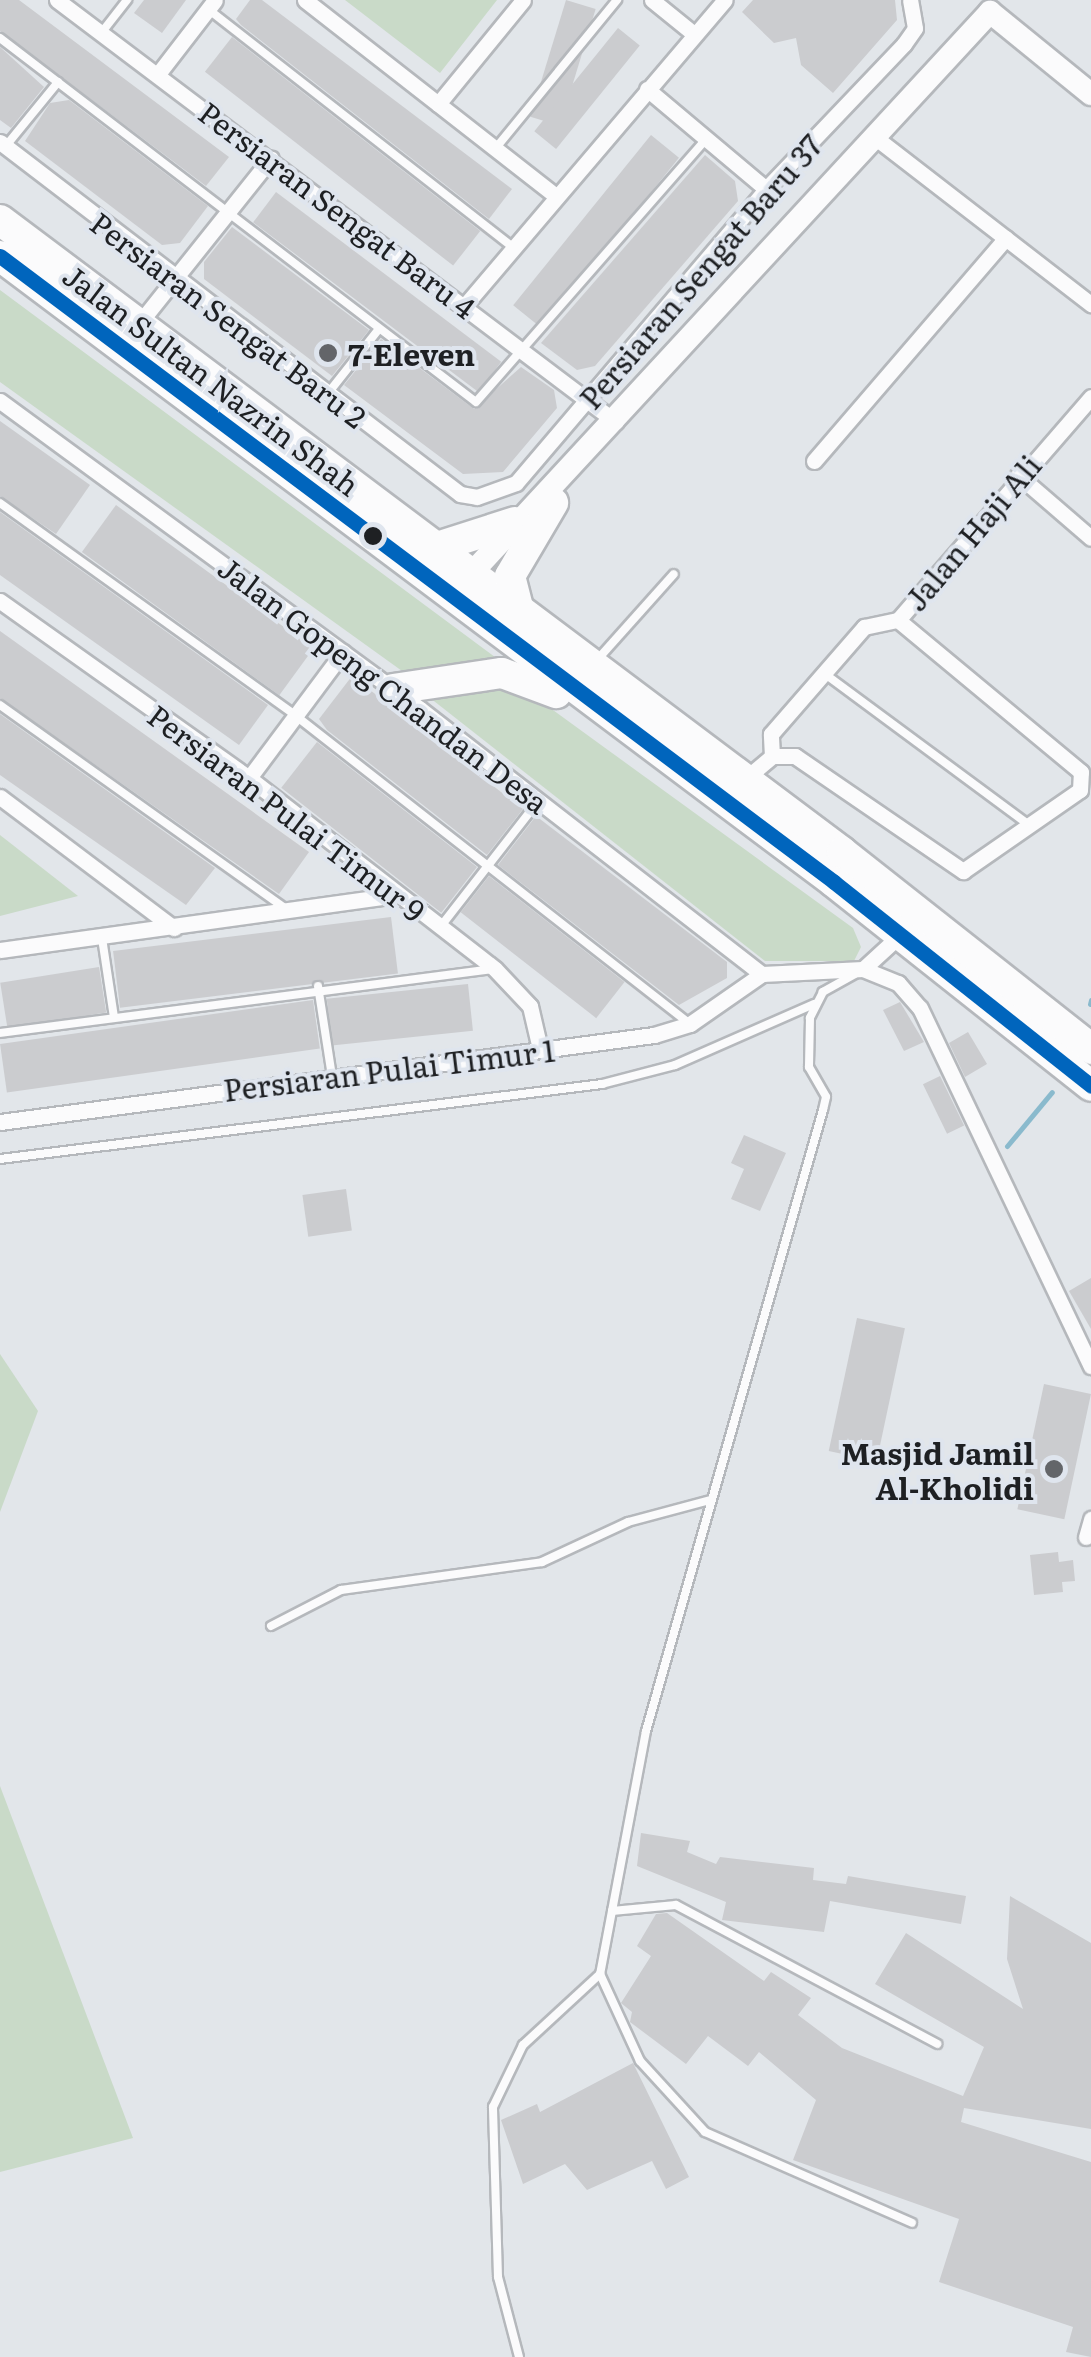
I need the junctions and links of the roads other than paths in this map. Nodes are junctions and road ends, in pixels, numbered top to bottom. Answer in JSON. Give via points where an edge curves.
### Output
{"nodes":[{"id":1,"x":58,"y":0,"type":"edge"},
{"id":2,"x":127,"y":0,"type":"edge"},
{"id":3,"x":305,"y":0,"type":"edge"},
{"id":4,"x":524,"y":0,"type":"edge"},
{"id":5,"x":618,"y":0,"type":"edge"},
{"id":6,"x":652,"y":0,"type":"edge"},
{"id":7,"x":725,"y":0,"type":"edge"},
{"id":8,"x":211,"y":5,"type":"edge"},
{"id":9,"x":983,"y":6,"type":"edge"},
{"id":10,"x":913,"y":7,"type":"edge"},
{"id":11,"x":102,"y":32,"type":"junction"},
{"id":12,"x":694,"y":34,"type":"junction"},
{"id":13,"x":0,"y":38,"type":"edge"},
{"id":14,"x":158,"y":74,"type":"junction"},
{"id":15,"x":58,"y":82,"type":"junction"},
{"id":16,"x":647,"y":89,"type":"junction"},
{"id":17,"x":1091,"y":94,"type":"edge"},
{"id":18,"x":438,"y":104,"type":"junction"},
{"id":19,"x":872,"y":136,"type":"junction"},
{"id":20,"x":706,"y":139,"type":"junction"},
{"id":21,"x":3,"y":145,"type":"edge"},
{"id":22,"x":495,"y":148,"type":"junction"},
{"id":23,"x":270,"y":158,"type":"junction"},
{"id":24,"x":766,"y":189,"type":"junction"},
{"id":25,"x":555,"y":196,"type":"junction"},
{"id":26,"x":228,"y":211,"type":"junction"},
{"id":27,"x":0,"y":220,"type":"edge"},
{"id":28,"x":1006,"y":238,"type":"junction"},
{"id":29,"x":511,"y":246,"type":"junction"},
{"id":30,"x":0,"y":256,"type":"edge"},
{"id":31,"x":174,"y":279,"type":"junction"},
{"id":32,"x":466,"y":304,"type":"junction"},
{"id":33,"x":1091,"y":304,"type":"edge"},
{"id":34,"x":141,"y":320,"type":"junction"},
{"id":35,"x":378,"y":329,"type":"junction"},
{"id":36,"x":526,"y":350,"type":"junction"},
{"id":37,"x":327,"y":394,"type":"junction"},
{"id":38,"x":1091,"y":397,"type":"edge"},
{"id":39,"x":0,"y":401,"type":"edge"},
{"id":40,"x":588,"y":401,"type":"junction"},
{"id":41,"x":616,"y":422,"type":"junction"},
{"id":42,"x":266,"y":454,"type":"junction"},
{"id":43,"x":814,"y":461,"type":"dead end"},
{"id":44,"x":1018,"y":475,"type":"junction"},
{"id":45,"x":561,"y":490,"type":"junction"},
{"id":46,"x":460,"y":494,"type":"joint"},
{"id":47,"x":0,"y":503,"type":"edge"},
{"id":48,"x":515,"y":522,"type":"junction"},
{"id":49,"x":1091,"y":538,"type":"edge"},
{"id":50,"x":434,"y":548,"type":"junction"},
{"id":51,"x":674,"y":574,"type":"dead end"},
{"id":52,"x":472,"y":583,"type":"junction"},
{"id":53,"x":0,"y":601,"type":"edge"},
{"id":54,"x":520,"y":615,"type":"junction"},
{"id":55,"x":898,"y":620,"type":"junction"},
{"id":56,"x":343,"y":652,"type":"junction"},
{"id":57,"x":592,"y":668,"type":"junction"},
{"id":58,"x":825,"y":674,"type":"junction"},
{"id":59,"x":393,"y":688,"type":"junction"},
{"id":60,"x":0,"y":705,"type":"edge"},
{"id":61,"x":296,"y":716,"type":"junction"},
{"id":62,"x":609,"y":716,"type":"junction"},
{"id":63,"x":772,"y":756,"type":"junction"},
{"id":64,"x":248,"y":778,"type":"junction"},
{"id":65,"x":744,"y":779,"type":"junction"},
{"id":66,"x":0,"y":796,"type":"edge"},
{"id":67,"x":540,"y":799,"type":"junction"},
{"id":68,"x":1032,"y":827,"type":"junction"},
{"id":69,"x":842,"y":852,"type":"junction"},
{"id":70,"x":487,"y":862,"type":"junction"},
{"id":71,"x":394,"y":895,"type":"junction"},
{"id":72,"x":290,"y":912,"type":"junction"},
{"id":73,"x":174,"y":928,"type":"junction"},
{"id":74,"x":440,"y":928,"type":"junction"},
{"id":75,"x":900,"y":934,"type":"junction"},
{"id":76,"x":102,"y":936,"type":"junction"},
{"id":77,"x":0,"y":950,"type":"edge"},
{"id":78,"x":495,"y":969,"type":"junction"},
{"id":79,"x":863,"y":969,"type":"junction"},
{"id":80,"x":762,"y":974,"type":"junction"},
{"id":81,"x":993,"y":974,"type":"junction"},
{"id":82,"x":318,"y":986,"type":"junction"},
{"id":83,"x":814,"y":1004,"type":"junction"},
{"id":84,"x":114,"y":1018,"type":"junction"},
{"id":85,"x":690,"y":1024,"type":"junction"},
{"id":86,"x":0,"y":1033,"type":"edge"},
{"id":87,"x":1091,"y":1048,"type":"edge"},
{"id":88,"x":540,"y":1049,"type":"junction"},
{"id":89,"x":332,"y":1076,"type":"junction"},
{"id":90,"x":1091,"y":1086,"type":"edge"},
{"id":91,"x":0,"y":1122,"type":"edge"},
{"id":92,"x":0,"y":1158,"type":"edge"},
{"id":93,"x":1091,"y":1366,"type":"edge"},
{"id":94,"x":710,"y":1500,"type":"junction"},
{"id":95,"x":1091,"y":1519,"type":"edge"},
{"id":96,"x":1086,"y":1537,"type":"dead end"},
{"id":97,"x":272,"y":1626,"type":"dead end"},
{"id":98,"x":612,"y":1911,"type":"junction"},
{"id":99,"x":600,"y":1974,"type":"junction"},
{"id":100,"x":937,"y":2044,"type":"dead end"},
{"id":101,"x":912,"y":2223,"type":"dead end"},
{"id":102,"x":519,"y":2357,"type":"edge"}],
"edges":[{"from":1,"to":11,"type":"street","name":"Persiaran Sengat Baru 4"},
{"from":2,"to":11,"type":"lane"},
{"from":3,"to":18,"type":"street"},
{"from":4,"to":18,"type":"street"},
{"from":5,"to":22,"type":"lane"},
{"from":6,"to":12,"type":"street"},
{"from":7,"to":12,"type":"street"},
{"from":8,"to":14,"type":"street"},
{"from":8,"to":29,"type":"lane"},
{"from":9,"to":17,"type":"street"},
{"from":9,"to":19,"type":"street"},
{"from":10,"to":24,"type":"street","name":"Persiaran Sengat Baru 37","via":[[904,44]]},
{"from":11,"to":14,"type":"street","name":"Persiaran Sengat Baru 4"},
{"from":12,"to":16,"type":"street"},
{"from":13,"to":15,"type":"lane"},
{"from":14,"to":23,"type":"street","name":"Persiaran Sengat Baru 4"},
{"from":15,"to":21,"type":"lane"},
{"from":15,"to":26,"type":"lane"},
{"from":16,"to":20,"type":"street"},
{"from":16,"to":25,"type":"street"},
{"from":18,"to":22,"type":"street"},
{"from":19,"to":28,"type":"street"},
{"from":19,"to":41,"type":"street"},
{"from":20,"to":24,"type":"street"},
{"from":20,"to":36,"type":"lane"},
{"from":21,"to":31,"type":"street","name":"Persiaran Sengat Baru 2"},
{"from":22,"to":25,"type":"street"},
{"from":23,"to":26,"type":"street"},
{"from":23,"to":32,"type":"street","name":"Persiaran Sengat Baru 4"},
{"from":24,"to":40,"type":"street","name":"Persiaran Sengat Baru 37"},
{"from":25,"to":29,"type":"street"},
{"from":26,"to":31,"type":"street"},
{"from":26,"to":35,"type":"lane"},
{"from":27,"to":34,"type":"highway","name":"Jalan Sultan Nazrin Shah"},
{"from":28,"to":33,"type":"street"},
{"from":28,"to":43,"type":"street"},
{"from":29,"to":32,"type":"street"},
{"from":30,"to":42,"type":"highway","name":"Jalan Sultan Nazrin Shah"},
{"from":31,"to":34,"type":"street"},
{"from":31,"to":37,"type":"street","name":"Persiaran Sengat Baru 2"},
{"from":32,"to":36,"type":"street","name":"Persiaran Sengat Baru 4"},
{"from":34,"to":50,"type":"highway","name":"Jalan Sultan Nazrin Shah"},
{"from":35,"to":36,"type":"lane","via":[[476,402]]},
{"from":35,"to":37,"type":"lane"},
{"from":36,"to":40,"type":"street","name":"Persiaran Sengat Baru 4"},
{"from":37,"to":46,"type":"street","name":"Persiaran Sengat Baru 2"},
{"from":38,"to":44,"type":"street","name":"Jalan Haji Ali"},
{"from":39,"to":56,"type":"street","name":"Jalan Gopeng Chandan Desa"},
{"from":40,"to":41,"type":"street","name":"Persiaran Sengat Baru 4"},
{"from":40,"to":46,"type":"street","name":"Persiaran Sengat Baru 37","via":[[516,483],[499,493]]},
{"from":41,"to":45,"type":"street"},
{"from":42,"to":52,"type":"highway"},
{"from":42,"to":62,"type":"highway","name":"Jalan Sultan Nazrin Shah"},
{"from":44,"to":49,"type":"street"},
{"from":44,"to":55,"type":"street","name":"Jalan Haji Ali"},
{"from":45,"to":48,"type":"street"},
{"from":45,"to":52,"type":"street"},
{"from":45,"to":54,"type":"highway","via":[[510,576]]},
{"from":47,"to":61,"type":"lane"},
{"from":48,"to":50,"type":"highway"},
{"from":48,"to":52,"type":"street"},
{"from":50,"to":52,"type":"highway","name":"Jalan Sultan Nazrin Shah"},
{"from":51,"to":57,"type":"lane"},
{"from":52,"to":54,"type":"highway","name":"Jalan Sultan Nazrin Shah"},
{"from":52,"to":62,"type":"highway","via":[[574,675]]},
{"from":53,"to":64,"type":"street","name":"Persiaran Pulai Timur 9"},
{"from":54,"to":57,"type":"highway","name":"Jalan Sultan Nazrin Shah"},
{"from":55,"to":58,"type":"street","via":[[864,627]]},
{"from":55,"to":68,"type":"street","name":"Jalan Haji Ali","via":[[1081,772],[1080,790]]},
{"from":56,"to":59,"type":"street","name":"Jalan Gopeng Chandan Desa"},
{"from":56,"to":61,"type":"street"},
{"from":57,"to":65,"type":"highway","name":"Jalan Sultan Nazrin Shah"},
{"from":58,"to":63,"type":"street","via":[[771,734]]},
{"from":58,"to":68,"type":"lane"},
{"from":59,"to":62,"type":"highway","via":[[516,674]]},
{"from":59,"to":67,"type":"street","name":"Jalan Gopeng Chandan Desa"},
{"from":60,"to":72,"type":"lane"},
{"from":61,"to":64,"type":"street"},
{"from":61,"to":70,"type":"lane"},
{"from":62,"to":75,"type":"highway","name":"Jalan Sultan Nazrin Shah"},
{"from":63,"to":65,"type":"street"},
{"from":63,"to":68,"type":"street","name":"Jalan Haji Ali","via":[[794,756],[954,870],[974,868]]},
{"from":64,"to":71,"type":"street","name":"Persiaran Pulai Timur 9"},
{"from":65,"to":69,"type":"highway","name":"Jalan Sultan Nazrin Shah"},
{"from":66,"to":73,"type":"street"},
{"from":67,"to":70,"type":"lane"},
{"from":67,"to":80,"type":"street","name":"Jalan Gopeng Chandan Desa"},
{"from":69,"to":75,"type":"highway","via":[[896,906]]},
{"from":69,"to":81,"type":"highway","name":"Jalan Sultan Nazrin Shah"},
{"from":70,"to":74,"type":"lane"},
{"from":70,"to":85,"type":"lane"},
{"from":71,"to":72,"type":"street"},
{"from":71,"to":74,"type":"street","name":"Persiaran Pulai Timur 9"},
{"from":72,"to":73,"type":"street"},
{"from":73,"to":76,"type":"street"},
{"from":74,"to":78,"type":"street","name":"Persiaran Pulai Timur 9"},
{"from":75,"to":79,"type":"street"},
{"from":75,"to":81,"type":"highway","via":[[944,947]]},
{"from":75,"to":90,"type":"highway","name":"Jalan Sultan Nazrin Shah"},
{"from":76,"to":77,"type":"street"},
{"from":76,"to":84,"type":"lane"},
{"from":78,"to":82,"type":"lane"},
{"from":78,"to":88,"type":"street","name":"Persiaran Pulai Timur 9","via":[[530,1006]]},
{"from":79,"to":80,"type":"street"},
{"from":79,"to":83,"type":"lane"},
{"from":79,"to":93,"type":"street","via":[[898,984],[920,1008]]},
{"from":80,"to":85,"type":"street","name":"Persiaran Pulai Timur 1"},
{"from":81,"to":87,"type":"highway","name":"Jalan Sultan Nazrin Shah"},
{"from":82,"to":84,"type":"lane"},
{"from":82,"to":89,"type":"lane"},
{"from":83,"to":92,"type":"lane","via":[[676,1066],[602,1084]]},
{"from":83,"to":94,"type":"lane","via":[[807,1051],[823,1110]]},
{"from":84,"to":86,"type":"lane"},
{"from":85,"to":88,"type":"street","name":"Persiaran Pulai Timur 1"},
{"from":88,"to":89,"type":"street","name":"Persiaran Pulai Timur 1"},
{"from":89,"to":91,"type":"street","name":"Persiaran Pulai Timur 1"},
{"from":94,"to":97,"type":"lane","via":[[628,1522],[542,1562],[340,1590]]},
{"from":94,"to":98,"type":"lane","via":[[646,1731]]},
{"from":95,"to":96,"type":"street"},
{"from":98,"to":99,"type":"lane"},
{"from":98,"to":100,"type":"lane","via":[[676,1905]]},
{"from":99,"to":101,"type":"lane","via":[[640,2061],[705,2132]]},
{"from":99,"to":102,"type":"lane","via":[[523,2045],[493,2107],[498,2277]]}]}
